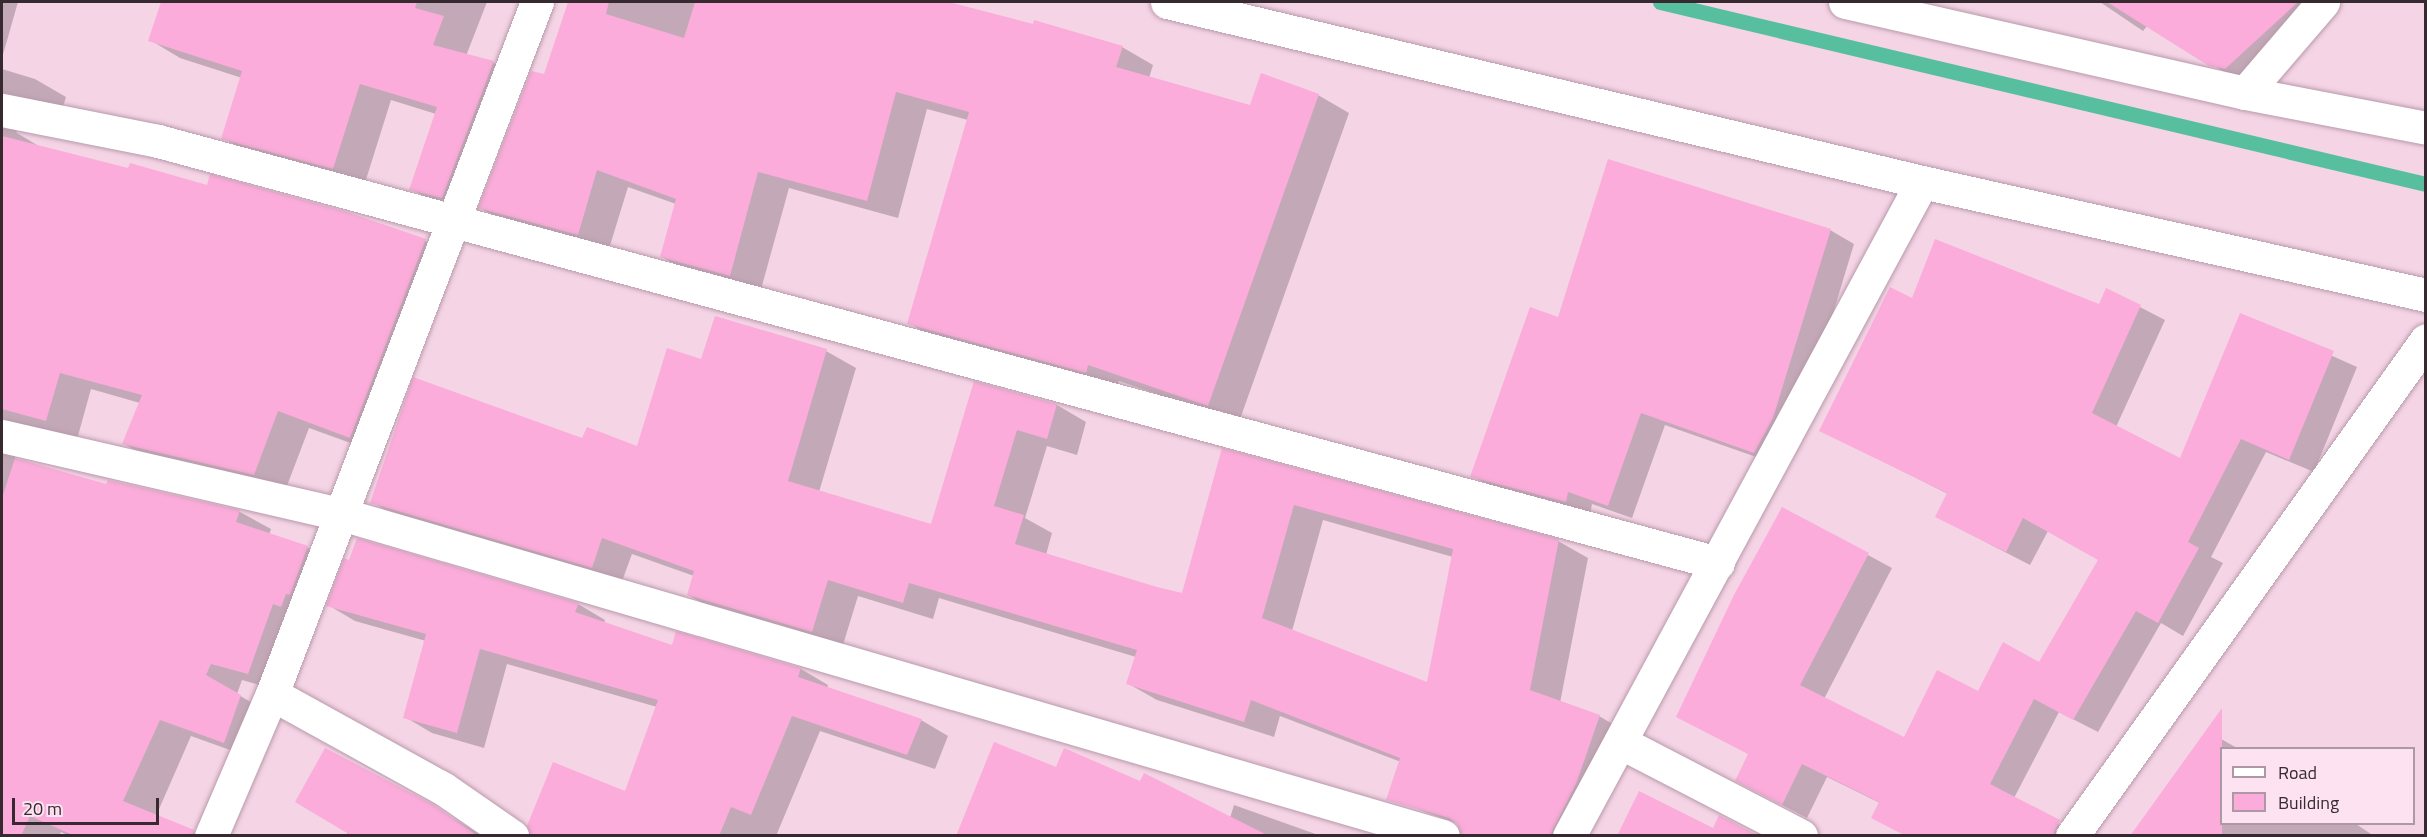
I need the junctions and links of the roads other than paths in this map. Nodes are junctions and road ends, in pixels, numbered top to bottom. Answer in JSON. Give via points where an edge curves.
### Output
{"nodes":[{"id":1,"x":537,"y":2,"type":"edge"},
{"id":2,"x":1167,"y":2,"type":"edge"},
{"id":3,"x":1845,"y":2,"type":"edge"},
{"id":4,"x":2323,"y":2,"type":"edge"},
{"id":5,"x":1932,"y":9,"type":"edge"},
{"id":6,"x":2245,"y":93,"type":"junction"},
{"id":7,"x":2,"y":110,"type":"edge"},
{"id":8,"x":2426,"y":128,"type":"edge"},
{"id":9,"x":1922,"y":182,"type":"junction"},
{"id":10,"x":455,"y":223,"type":"junction"},
{"id":11,"x":2426,"y":295,"type":"edge"},
{"id":12,"x":2426,"y":340,"type":"edge"},
{"id":13,"x":2,"y":436,"type":"edge"},
{"id":14,"x":341,"y":514,"type":"junction"},
{"id":15,"x":1718,"y":563,"type":"junction"},
{"id":16,"x":272,"y":694,"type":"junction"},
{"id":17,"x":1620,"y":742,"type":"junction"},
{"id":18,"x":211,"y":836,"type":"edge"},
{"id":19,"x":512,"y":836,"type":"edge"},
{"id":20,"x":1443,"y":836,"type":"edge"},
{"id":21,"x":1569,"y":836,"type":"edge"},
{"id":22,"x":1801,"y":836,"type":"edge"},
{"id":23,"x":2072,"y":836,"type":"edge"}],
"edges":[{"from":1,"to":10,"type":"street"},
{"from":2,"to":9,"type":"street"},
{"from":3,"to":5,"type":"street"},
{"from":4,"to":6,"type":"street"},
{"from":5,"to":6,"type":"street"},
{"from":6,"to":8,"type":"street"},
{"from":7,"to":10,"type":"street","via":[[158,141]]},
{"from":9,"to":11,"type":"street"},
{"from":9,"to":15,"type":"street"},
{"from":10,"to":14,"type":"street"},
{"from":10,"to":15,"type":"street"},
{"from":12,"to":23,"type":"street"},
{"from":13,"to":14,"type":"street"},
{"from":14,"to":16,"type":"street"},
{"from":14,"to":20,"type":"street"},
{"from":15,"to":17,"type":"street"},
{"from":16,"to":18,"type":"street"},
{"from":16,"to":19,"type":"street","via":[[444,789]]},
{"from":17,"to":21,"type":"street"},
{"from":17,"to":22,"type":"street"}]}
